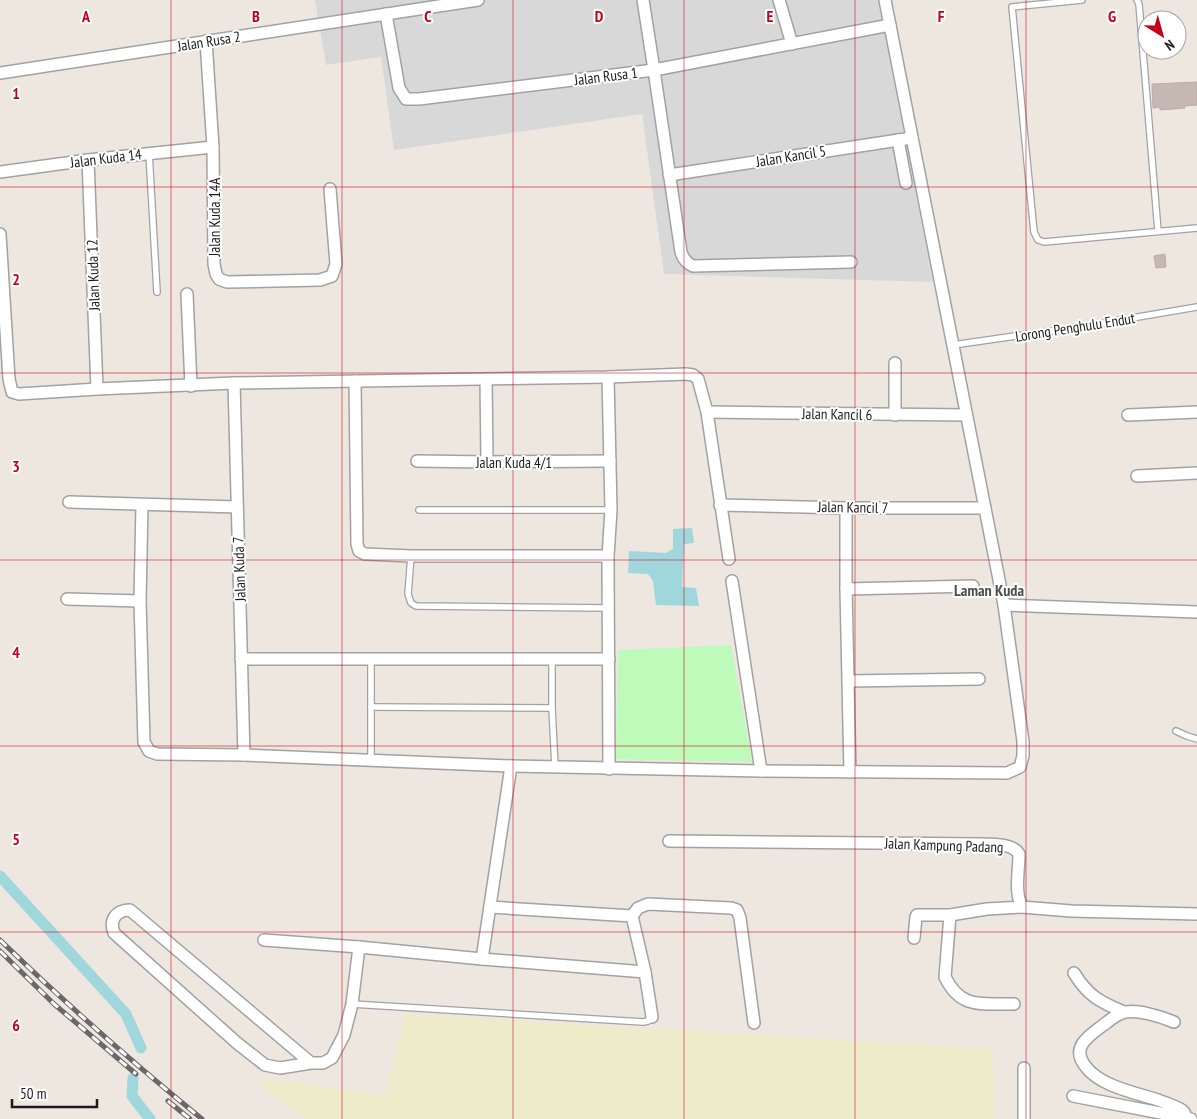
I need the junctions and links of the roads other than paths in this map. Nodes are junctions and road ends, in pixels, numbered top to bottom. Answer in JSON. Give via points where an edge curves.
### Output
{"nodes":[{"id":1,"x":478,"y":0,"type":"edge"},
{"id":2,"x":643,"y":0,"type":"edge"},
{"id":3,"x":778,"y":0,"type":"edge"},
{"id":4,"x":885,"y":0,"type":"edge"},
{"id":5,"x":1082,"y":0,"type":"edge"},
{"id":6,"x":1137,"y":0,"type":"edge"},
{"id":7,"x":386,"y":14,"type":"junction"},
{"id":8,"x":890,"y":25,"type":"junction"},
{"id":9,"x":206,"y":41,"type":"junction"},
{"id":10,"x":792,"y":44,"type":"junction"},
{"id":11,"x":654,"y":70,"type":"junction"},
{"id":12,"x":0,"y":73,"type":"edge"},
{"id":13,"x":912,"y":138,"type":"junction"},
{"id":14,"x":898,"y":140,"type":"junction"},
{"id":15,"x":213,"y":147,"type":"junction"},
{"id":16,"x":149,"y":153,"type":"junction"},
{"id":17,"x":88,"y":160,"type":"junction"},
{"id":18,"x":0,"y":172,"type":"edge"},
{"id":19,"x":669,"y":174,"type":"junction"},
{"id":20,"x":906,"y":183,"type":"dead end"},
{"id":21,"x":330,"y":189,"type":"dead end"},
{"id":22,"x":1197,"y":228,"type":"edge"},
{"id":23,"x":1158,"y":231,"type":"junction"},
{"id":24,"x":0,"y":234,"type":"edge"},
{"id":25,"x":851,"y":262,"type":"dead end"},
{"id":26,"x":157,"y":292,"type":"dead end"},
{"id":27,"x":187,"y":294,"type":"dead end"},
{"id":28,"x":1197,"y":307,"type":"edge"},
{"id":29,"x":952,"y":345,"type":"junction"},
{"id":30,"x":895,"y":363,"type":"dead end"},
{"id":31,"x":608,"y":377,"type":"junction"},
{"id":32,"x":486,"y":379,"type":"junction"},
{"id":33,"x":356,"y":381,"type":"junction"},
{"id":34,"x":234,"y":383,"type":"junction"},
{"id":35,"x":191,"y":386,"type":"junction"},
{"id":36,"x":97,"y":389,"type":"junction"},
{"id":37,"x":707,"y":412,"type":"junction"},
{"id":38,"x":1197,"y":412,"type":"edge"},
{"id":39,"x":895,"y":415,"type":"junction"},
{"id":40,"x":966,"y":415,"type":"junction"},
{"id":41,"x":1128,"y":415,"type":"dead end"},
{"id":42,"x":418,"y":461,"type":"dead end"},
{"id":43,"x":610,"y":461,"type":"junction"},
{"id":44,"x":487,"y":462,"type":"junction"},
{"id":45,"x":1197,"y":473,"type":"edge"},
{"id":46,"x":1137,"y":476,"type":"dead end"},
{"id":47,"x":69,"y":502,"type":"dead end"},
{"id":48,"x":142,"y":505,"type":"junction"},
{"id":49,"x":720,"y":505,"type":"junction"},
{"id":50,"x":237,"y":507,"type":"junction"},
{"id":51,"x":846,"y":508,"type":"junction"},
{"id":52,"x":985,"y":508,"type":"junction"},
{"id":53,"x":419,"y":510,"type":"dead end"},
{"id":54,"x":611,"y":510,"type":"junction"},
{"id":55,"x":411,"y":556,"type":"junction"},
{"id":56,"x":608,"y":556,"type":"junction"},
{"id":57,"x":729,"y":559,"type":"dead end"},
{"id":58,"x":732,"y":581,"type":"dead end"},
{"id":59,"x":973,"y":586,"type":"dead end"},
{"id":60,"x":846,"y":588,"type":"junction"},
{"id":61,"x":67,"y":599,"type":"dead end"},
{"id":62,"x":140,"y":601,"type":"junction"},
{"id":63,"x":1004,"y":605,"type":"junction"},
{"id":64,"x":608,"y":608,"type":"junction"},
{"id":65,"x":1197,"y":612,"type":"edge"},
{"id":66,"x":552,"y":658,"type":"junction"},
{"id":67,"x":241,"y":659,"type":"junction"},
{"id":68,"x":371,"y":659,"type":"junction"},
{"id":69,"x":609,"y":659,"type":"junction"},
{"id":70,"x":979,"y":679,"type":"dead end"},
{"id":71,"x":848,"y":681,"type":"junction"},
{"id":72,"x":371,"y":707,"type":"junction"},
{"id":73,"x":552,"y":708,"type":"junction"},
{"id":74,"x":1176,"y":731,"type":"dead end"},
{"id":75,"x":1197,"y":739,"type":"edge"},
{"id":76,"x":244,"y":755,"type":"junction"},
{"id":77,"x":371,"y":760,"type":"junction"},
{"id":78,"x":511,"y":766,"type":"junction"},
{"id":79,"x":555,"y":767,"type":"junction"},
{"id":80,"x":609,"y":769,"type":"junction"},
{"id":81,"x":761,"y":771,"type":"junction"},
{"id":82,"x":850,"y":772,"type":"junction"},
{"id":83,"x":669,"y":842,"type":"dead end"},
{"id":84,"x":1022,"y":906,"type":"junction"},
{"id":85,"x":490,"y":907,"type":"junction"},
{"id":86,"x":1197,"y":914,"type":"edge"},
{"id":87,"x":950,"y":915,"type":"junction"},
{"id":88,"x":632,"y":916,"type":"junction"},
{"id":89,"x":914,"y":938,"type":"dead end"},
{"id":90,"x":264,"y":940,"type":"dead end"},
{"id":91,"x":359,"y":947,"type":"junction"},
{"id":92,"x":482,"y":959,"type":"junction"},
{"id":93,"x":645,"y":972,"type":"junction"},
{"id":94,"x":1074,"y":973,"type":"dead end"},
{"id":95,"x":352,"y":1004,"type":"junction"},
{"id":96,"x":1014,"y":1004,"type":"dead end"},
{"id":97,"x":1124,"y":1012,"type":"junction"},
{"id":98,"x":652,"y":1017,"type":"joint"},
{"id":99,"x":754,"y":1022,"type":"dead end"},
{"id":100,"x":1174,"y":1022,"type":"dead end"},
{"id":101,"x":311,"y":1063,"type":"junction"},
{"id":102,"x":1024,"y":1068,"type":"dead end"},
{"id":103,"x":1073,"y":1096,"type":"dead end"},
{"id":104,"x":1189,"y":1118,"type":"edge"},
{"id":105,"x":1024,"y":1119,"type":"edge"}],
"edges":[{"from":1,"to":7,"type":"street","name":"Jalan Rusa 2"},
{"from":2,"to":11,"type":"street"},
{"from":3,"to":10,"type":"street"},
{"from":4,"to":8,"type":"street"},
{"from":5,"to":23,"type":"lane","via":[[1012,7],[1034,232],[1038,240],[1044,242]]},
{"from":6,"to":23,"type":"lane"},
{"from":7,"to":9,"type":"street","name":"Jalan Rusa 2"},
{"from":7,"to":11,"type":"street","name":"Jalan Rusa 1","via":[[399,88],[406,99]]},
{"from":8,"to":10,"type":"street","name":"Jalan Rusa 1"},
{"from":8,"to":13,"type":"street"},
{"from":9,"to":12,"type":"street","name":"Jalan Rusa 2"},
{"from":9,"to":15,"type":"street","name":"Jalan Kuda 14A"},
{"from":10,"to":11,"type":"street","name":"Jalan Rusa 1"},
{"from":11,"to":19,"type":"street"},
{"from":13,"to":14,"type":"street","name":"Jalan Kancil 5"},
{"from":13,"to":29,"type":"street"},
{"from":14,"to":19,"type":"street","name":"Jalan Kancil 5"},
{"from":14,"to":20,"type":"street"},
{"from":15,"to":16,"type":"street","name":"Jalan Kuda 14"},
{"from":15,"to":21,"type":"street","name":"Jalan Kuda 14A","via":[[214,264],[219,279],[228,282],[320,280],[332,276],[336,264]]},
{"from":16,"to":17,"type":"street","name":"Jalan Kuda 14"},
{"from":16,"to":26,"type":"lane"},
{"from":17,"to":18,"type":"street","name":"Jalan Kuda 14"},
{"from":17,"to":36,"type":"street","name":"Jalan Kuda 12"},
{"from":19,"to":25,"type":"street","via":[[680,252],[687,264]]},
{"from":22,"to":23,"type":"lane"},
{"from":24,"to":36,"type":"street","via":[[12,392],[28,394]]},
{"from":27,"to":35,"type":"street"},
{"from":28,"to":29,"type":"lane","name":"Lorong Penghulu Endut"},
{"from":29,"to":40,"type":"street"},
{"from":30,"to":39,"type":"street"},
{"from":31,"to":32,"type":"street"},
{"from":31,"to":37,"type":"street","via":[[693,375],[698,379]]},
{"from":31,"to":43,"type":"street"},
{"from":32,"to":33,"type":"street"},
{"from":32,"to":44,"type":"street"},
{"from":33,"to":34,"type":"street"},
{"from":33,"to":55,"type":"street","via":[[357,544],[365,554]]},
{"from":34,"to":35,"type":"street"},
{"from":34,"to":50,"type":"street","name":"Jalan Kuda 7"},
{"from":35,"to":36,"type":"street"},
{"from":37,"to":39,"type":"street","name":"Jalan Kancil 6"},
{"from":37,"to":49,"type":"street"},
{"from":38,"to":41,"type":"street"},
{"from":39,"to":40,"type":"street","name":"Jalan Kancil 6"},
{"from":40,"to":52,"type":"street"},
{"from":42,"to":44,"type":"street","name":"Jalan Kuda 4/1"},
{"from":43,"to":44,"type":"street","name":"Jalan Kuda 4/1"},
{"from":43,"to":54,"type":"street"},
{"from":45,"to":46,"type":"street"},
{"from":47,"to":48,"type":"street"},
{"from":48,"to":50,"type":"street"},
{"from":48,"to":62,"type":"street"},
{"from":49,"to":51,"type":"street","name":"Jalan Kancil 7"},
{"from":49,"to":57,"type":"street"},
{"from":50,"to":67,"type":"street","name":"Jalan Kuda 7"},
{"from":51,"to":52,"type":"street","name":"Jalan Kancil 7"},
{"from":51,"to":60,"type":"street"},
{"from":52,"to":63,"type":"street"},
{"from":53,"to":54,"type":"lane"},
{"from":54,"to":56,"type":"street"},
{"from":55,"to":56,"type":"street"},
{"from":55,"to":64,"type":"lane","via":[[408,594],[416,606]]},
{"from":56,"to":64,"type":"street"},
{"from":58,"to":81,"type":"street"},
{"from":59,"to":60,"type":"street"},
{"from":60,"to":71,"type":"street"},
{"from":61,"to":62,"type":"street"},
{"from":62,"to":76,"type":"street","via":[[144,742],[149,751],[157,754]]},
{"from":63,"to":65,"type":"street"},
{"from":63,"to":82,"type":"street","via":[[1023,741],[1020,767],[1007,773]]},
{"from":64,"to":69,"type":"street"},
{"from":66,"to":68,"type":"street"},
{"from":66,"to":69,"type":"street"},
{"from":66,"to":73,"type":"lane"},
{"from":67,"to":68,"type":"street"},
{"from":67,"to":76,"type":"street","name":"Jalan Kuda 7"},
{"from":68,"to":72,"type":"lane"},
{"from":69,"to":80,"type":"street"},
{"from":70,"to":71,"type":"street"},
{"from":71,"to":82,"type":"street"},
{"from":72,"to":73,"type":"lane"},
{"from":72,"to":77,"type":"lane"},
{"from":73,"to":79,"type":"lane"},
{"from":74,"to":75,"type":"lane"},
{"from":76,"to":77,"type":"street"},
{"from":77,"to":78,"type":"street"},
{"from":78,"to":79,"type":"street"},
{"from":78,"to":85,"type":"street"},
{"from":79,"to":80,"type":"street"},
{"from":80,"to":81,"type":"street"},
{"from":81,"to":82,"type":"street"},
{"from":83,"to":84,"type":"street","name":"Jalan Kampung Padang","via":[[983,844],[1010,847],[1019,854],[1018,891]]},
{"from":84,"to":86,"type":"street","via":[[1071,911]]},
{"from":84,"to":87,"type":"street"},
{"from":85,"to":88,"type":"street"},
{"from":85,"to":92,"type":"street"},
{"from":87,"to":89,"type":"street","via":[[917,915]]},
{"from":87,"to":96,"type":"street","via":[[945,977],[948,984],[961,999],[972,1003]]},
{"from":88,"to":93,"type":"street"},
{"from":88,"to":99,"type":"street","via":[[638,908],[648,904],[737,910]]},
{"from":90,"to":91,"type":"street"},
{"from":91,"to":92,"type":"street"},
{"from":91,"to":95,"type":"street"},
{"from":92,"to":93,"type":"street"},
{"from":93,"to":98,"type":"street"},
{"from":94,"to":97,"type":"street","via":[[1088,993]]},
{"from":95,"to":98,"type":"lane","via":[[643,1022]]},
{"from":95,"to":101,"type":"street","via":[[344,1034],[332,1058],[323,1063]]},
{"from":97,"to":100,"type":"street","via":[[1156,1015]]},
{"from":97,"to":104,"type":"street","via":[[1085,1040],[1079,1049],[1080,1060],[1100,1079],[1181,1109]]},
{"from":101,"to":101,"type":"street","via":[[130,910],[119,912],[114,917],[111,926],[114,933],[265,1065],[280,1068]]},
{"from":102,"to":105,"type":"street"},
{"from":103,"to":104,"type":"street"}]}
